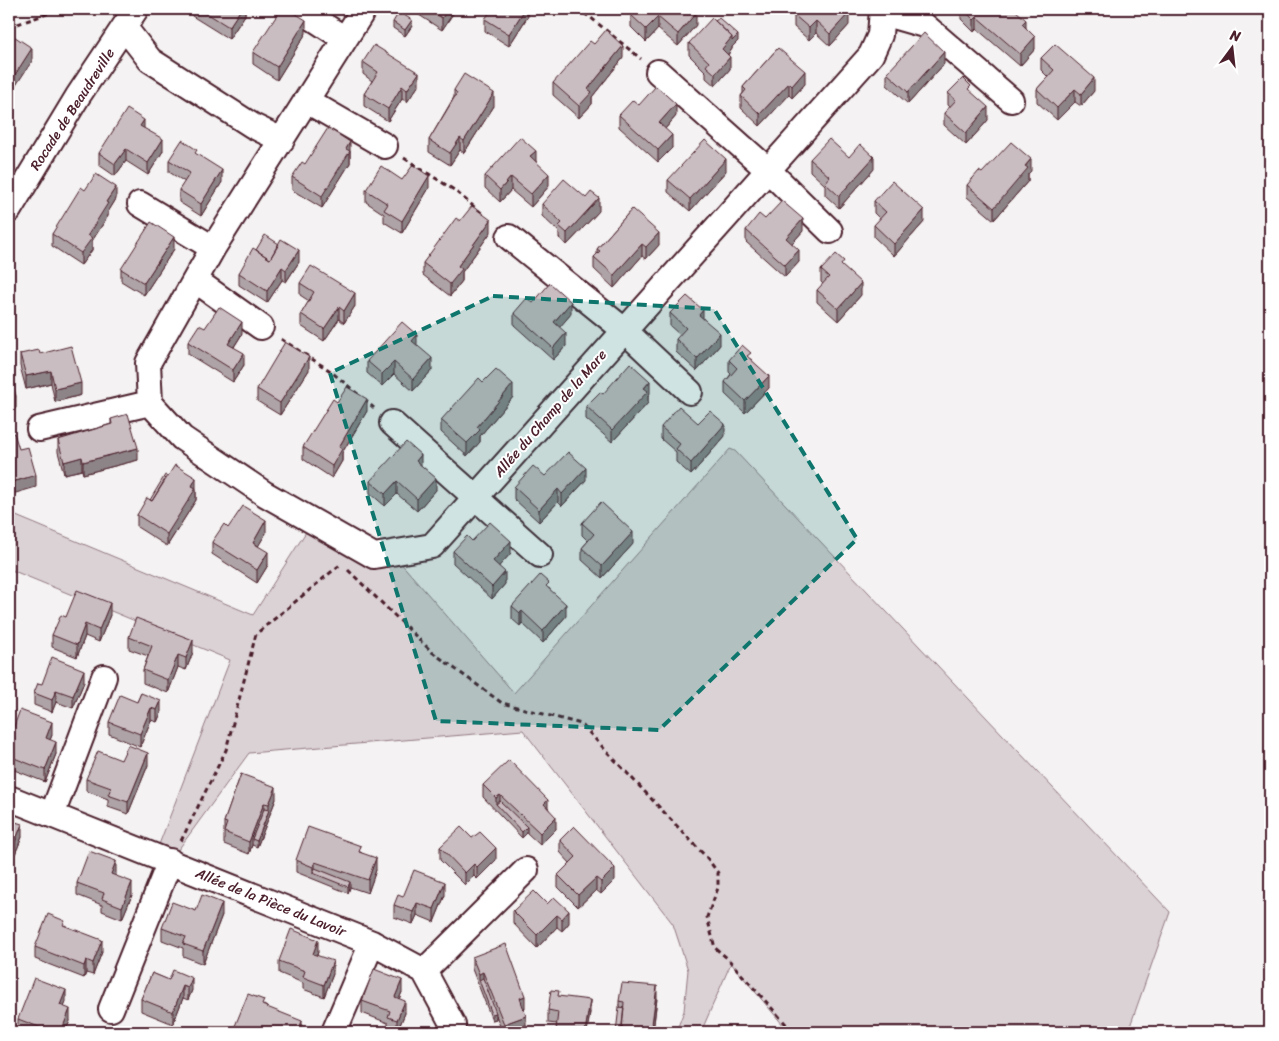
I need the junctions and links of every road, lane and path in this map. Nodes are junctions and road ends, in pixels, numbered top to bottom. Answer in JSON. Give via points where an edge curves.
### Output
{"nodes":[{"id":1,"x":60,"y":9,"type":"edge"},
{"id":2,"x":298,"y":9,"type":"edge"},
{"id":3,"x":364,"y":9,"type":"edge"},
{"id":4,"x":576,"y":9,"type":"edge"},
{"id":5,"x":882,"y":11,"type":"edge"},
{"id":6,"x":130,"y":18,"type":"edge"},
{"id":7,"x":9,"y":27,"type":"edge"},
{"id":8,"x":345,"y":39,"type":"junction"},
{"id":9,"x":658,"y":72,"type":"joint"},
{"id":10,"x":1011,"y":100,"type":"dead end"},
{"id":11,"x":307,"y":101,"type":"junction"},
{"id":12,"x":282,"y":140,"type":"junction"},
{"id":13,"x":385,"y":146,"type":"joint"},
{"id":14,"x":768,"y":170,"type":"junction"},
{"id":15,"x":140,"y":204,"type":"dead end"},
{"id":16,"x":9,"y":210,"type":"edge"},
{"id":17,"x":830,"y":230,"type":"dead end"},
{"id":18,"x":509,"y":237,"type":"joint"},
{"id":19,"x":213,"y":248,"type":"junction"},
{"id":20,"x":194,"y":280,"type":"junction"},
{"id":21,"x":261,"y":327,"type":"joint"},
{"id":22,"x":624,"y":330,"type":"junction"},
{"id":23,"x":690,"y":392,"type":"dead end"},
{"id":24,"x":150,"y":403,"type":"junction"},
{"id":25,"x":392,"y":423,"type":"joint"},
{"id":26,"x":39,"y":429,"type":"dead end"},
{"id":27,"x":477,"y":497,"type":"junction"},
{"id":28,"x":351,"y":542,"type":"junction"},
{"id":29,"x":540,"y":555,"type":"dead end"},
{"id":30,"x":341,"y":564,"type":"junction"},
{"id":31,"x":104,"y":677,"type":"dead end"},
{"id":32,"x":9,"y":798,"type":"edge"},
{"id":33,"x":52,"y":814,"type":"junction"},
{"id":34,"x":170,"y":861,"type":"junction"},
{"id":35,"x":526,"y":870,"type":"dead end"},
{"id":36,"x":372,"y":943,"type":"junction"},
{"id":37,"x":424,"y":971,"type":"junction"},
{"id":38,"x":111,"y":1009,"type":"dead end"},
{"id":39,"x":334,"y":1032,"type":"edge"},
{"id":40,"x":453,"y":1032,"type":"edge"},
{"id":41,"x":793,"y":1032,"type":"edge"}],
"edges":[{"from":1,"to":7,"type":"path"},
{"from":2,"to":8,"type":"street"},
{"from":3,"to":8,"type":"street"},
{"from":4,"to":9,"type":"path"},
{"from":5,"to":10,"type":"street","name":"Allée du Champ de la Mare","via":[[924,25]]},
{"from":5,"to":14,"type":"street","name":"Allée du Champ de la Mare","via":[[880,34],[871,55]]},
{"from":6,"to":12,"type":"street","via":[[150,60],[253,126]]},
{"from":6,"to":16,"type":"street","name":"Rocade de Beaudreville"},
{"from":8,"to":11,"type":"street"},
{"from":9,"to":14,"type":"street"},
{"from":11,"to":12,"type":"street"},
{"from":11,"to":13,"type":"street"},
{"from":12,"to":19,"type":"street"},
{"from":13,"to":18,"type":"path","via":[[454,190]]},
{"from":14,"to":17,"type":"street"},
{"from":14,"to":22,"type":"street","name":"Allée du Champ de la Mare"},
{"from":15,"to":19,"type":"street"},
{"from":18,"to":22,"type":"street"},
{"from":19,"to":20,"type":"street"},
{"from":20,"to":21,"type":"street"},
{"from":20,"to":24,"type":"street","via":[[148,363]]},
{"from":21,"to":25,"type":"path","via":[[330,370]]},
{"from":22,"to":23,"type":"street"},
{"from":22,"to":27,"type":"street","name":"Allée du Champ de la Mare"},
{"from":24,"to":26,"type":"street"},
{"from":24,"to":28,"type":"street","name":"Allée du Champ de la Mare","via":[[182,438],[265,494]]},
{"from":25,"to":27,"type":"street"},
{"from":27,"to":28,"type":"street","name":"Allée du Champ de la Mare","via":[[432,546],[374,556]]},
{"from":27,"to":29,"type":"street"},
{"from":28,"to":30,"type":"path"},
{"from":30,"to":34,"type":"path","via":[[256,634],[226,750]]},
{"from":30,"to":41,"type":"path","via":[[432,652],[502,704],[581,724],[718,873],[718,888],[707,917],[715,948]]},
{"from":31,"to":33,"type":"street"},
{"from":32,"to":33,"type":"street","name":"Allée de la Pièce du Lavoir"},
{"from":33,"to":34,"type":"street","name":"Allée de la Pièce du Lavoir"},
{"from":34,"to":36,"type":"street","name":"Allée de la Pièce du Lavoir"},
{"from":34,"to":38,"type":"street"},
{"from":35,"to":37,"type":"street"},
{"from":36,"to":37,"type":"street","name":"Allée de la Pièce du Lavoir"},
{"from":36,"to":39,"type":"street"},
{"from":37,"to":40,"type":"street","via":[[453,1025]]}]}
